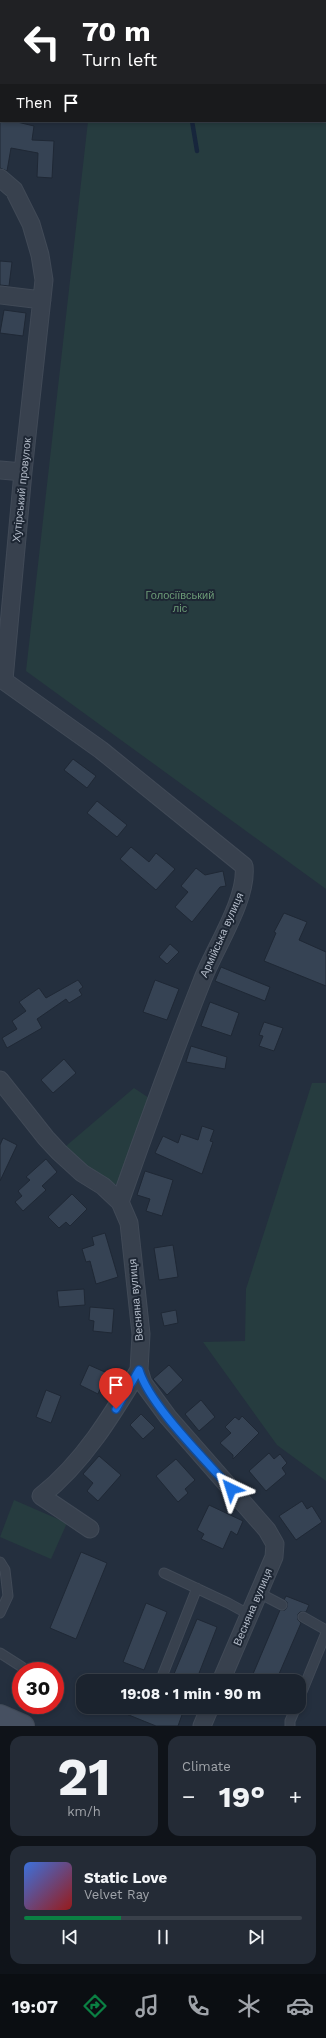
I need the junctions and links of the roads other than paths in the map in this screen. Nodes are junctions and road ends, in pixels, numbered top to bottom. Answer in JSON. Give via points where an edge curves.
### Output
{"nodes":[{"id":1,"x":0,"y":178,"type":"edge"},
{"id":2,"x":0,"y":295,"type":"edge"},
{"id":3,"x":42,"y":300,"type":"junction"},
{"id":4,"x":0,"y":470,"type":"edge"},
{"id":5,"x":23,"y":472,"type":"junction"},
{"id":6,"x":2,"y":679,"type":"edge"},
{"id":7,"x":0,"y":1080,"type":"edge"},
{"id":8,"x":120,"y":1202,"type":"junction"},
{"id":9,"x":139,"y":1370,"type":"junction"},
{"id":10,"x":90,"y":1529,"type":"dead end"},
{"id":11,"x":0,"y":1562,"type":"edge"},
{"id":12,"x":164,"y":1573,"type":"dead end"},
{"id":13,"x":198,"y":1588,"type":"junction"},
{"id":14,"x":259,"y":1593,"type":"junction"},
{"id":15,"x":282,"y":1605,"type":"dead end"},
{"id":16,"x":0,"y":1613,"type":"edge"},
{"id":17,"x":250,"y":1615,"type":"junction"},
{"id":18,"x":303,"y":1618,"type":"dead end"},
{"id":19,"x":326,"y":1632,"type":"edge"},
{"id":20,"x":0,"y":1653,"type":"edge"},
{"id":21,"x":14,"y":1662,"type":"edge"},
{"id":22,"x":163,"y":1674,"type":"dead end"},
{"id":23,"x":224,"y":1674,"type":"edge"},
{"id":24,"x":306,"y":1682,"type":"edge"},
{"id":25,"x":207,"y":1714,"type":"edge"},
{"id":26,"x":293,"y":1714,"type":"edge"},
{"id":27,"x":1,"y":1719,"type":"edge"},
{"id":28,"x":23,"y":1726,"type":"edge"},
{"id":29,"x":202,"y":1726,"type":"edge"},
{"id":30,"x":290,"y":1726,"type":"edge"}],
"edges":[{"from":1,"to":3,"type":"street","name":"Хутірський провулок","via":[[14,190],[31,224],[44,280]]},
{"from":2,"to":3,"type":"street"},
{"from":3,"to":5,"type":"street","name":"Хутірський провулок"},
{"from":4,"to":5,"type":"street"},
{"from":5,"to":6,"type":"street","name":"Хутірський провулок"},
{"from":6,"to":8,"type":"street","name":"Армійська вулиця","via":[[101,750],[244,866],[245,877],[239,898],[202,979]]},
{"from":7,"to":8,"type":"street","name":"Весняна вулиця","via":[[59,1152],[82,1173],[104,1186]]},
{"from":8,"to":9,"type":"street","name":"Весняна вулиця","via":[[129,1223],[140,1334]]},
{"from":9,"to":10,"type":"street","via":[[108,1422],[60,1482],[41,1496]]},
{"from":9,"to":14,"type":"street","name":"Весняна вулиця","via":[[143,1384],[168,1417],[267,1530],[275,1544],[274,1557]]},
{"from":11,"to":16,"type":"lane","via":[[5,1570],[8,1596]]},
{"from":12,"to":13,"type":"lane"},
{"from":13,"to":17,"type":"lane"},
{"from":13,"to":22,"type":"lane"},
{"from":14,"to":15,"type":"lane"},
{"from":14,"to":17,"type":"street","name":"Весняна вулиця"},
{"from":17,"to":23,"type":"street","name":"Весняна вулиця"},
{"from":18,"to":19,"type":"lane"},
{"from":19,"to":24,"type":"lane"},
{"from":20,"to":21,"type":"lane"},
{"from":25,"to":29,"type":"street"},
{"from":26,"to":30,"type":"lane"},
{"from":27,"to":28,"type":"main road"}]}
